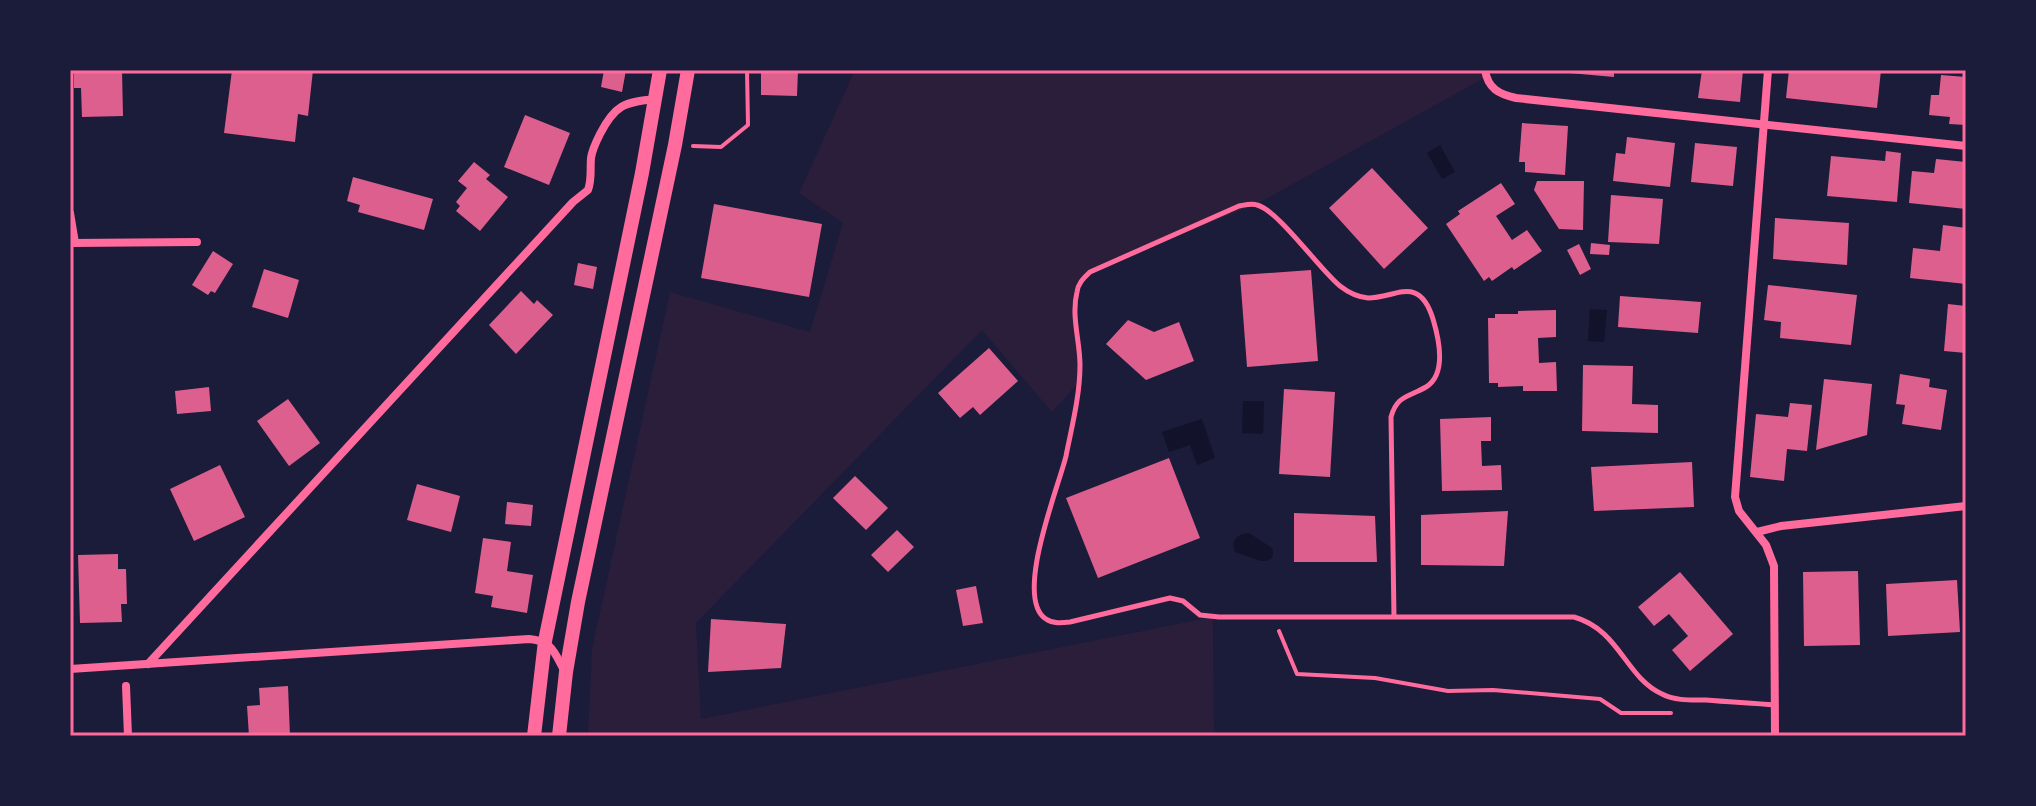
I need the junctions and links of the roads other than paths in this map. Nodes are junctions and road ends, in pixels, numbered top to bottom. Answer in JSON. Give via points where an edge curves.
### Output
{"nodes":[{"id":1,"x":660,"y":70,"type":"edge"},
{"id":2,"x":688,"y":70,"type":"edge"},
{"id":3,"x":1768,"y":70,"type":"edge"},
{"id":4,"x":1486,"y":74,"type":"edge"},
{"id":5,"x":656,"y":99,"type":"junction"},
{"id":6,"x":1763,"y":125,"type":"junction"},
{"id":7,"x":1966,"y":146,"type":"edge"},
{"id":8,"x":70,"y":213,"type":"edge"},
{"id":9,"x":197,"y":242,"type":"dead end"},
{"id":10,"x":72,"y":243,"type":"edge"},
{"id":11,"x":1966,"y":506,"type":"edge"},
{"id":12,"x":1757,"y":532,"type":"junction"},
{"id":13,"x":1394,"y":617,"type":"junction"},
{"id":14,"x":545,"y":641,"type":"junction"},
{"id":15,"x":148,"y":664,"type":"junction"},
{"id":16,"x":70,"y":669,"type":"edge"},
{"id":17,"x":566,"y":672,"type":"junction"},
{"id":18,"x":126,"y":686,"type":"dead end"},
{"id":19,"x":1775,"y":705,"type":"junction"},
{"id":20,"x":128,"y":736,"type":"edge"},
{"id":21,"x":534,"y":736,"type":"edge"},
{"id":22,"x":559,"y":736,"type":"edge"},
{"id":23,"x":1775,"y":736,"type":"edge"}],
"edges":[{"from":1,"to":5,"type":"main road"},
{"from":2,"to":17,"type":"main road"},
{"from":3,"to":6,"type":"street"},
{"from":4,"to":6,"type":"street","via":[[1498,92],[1516,98]]},
{"from":5,"to":14,"type":"main road"},
{"from":5,"to":15,"type":"street","via":[[627,103],[610,117],[592,153],[588,190]]},
{"from":6,"to":7,"type":"street"},
{"from":6,"to":12,"type":"street","via":[[1735,497],[1739,511]]},
{"from":8,"to":10,"type":"street"},
{"from":9,"to":10,"type":"street"},
{"from":11,"to":12,"type":"street"},
{"from":12,"to":19,"type":"street","via":[[1774,566]]},
{"from":13,"to":13,"type":"lane","via":[[1219,617],[1200,615],[1183,601],[1162,598],[1070,622],[1046,620],[1035,600],[1036,565],[1074,414],[1080,365],[1075,310],[1084,277],[1248,204],[1273,215],[1349,292],[1364,298],[1404,291],[1421,298],[1432,316],[1440,360],[1437,375],[1402,398],[1391,417]]},
{"from":13,"to":19,"type":"lane","via":[[1574,617],[1606,634],[1661,694]]},
{"from":14,"to":15,"type":"street"},
{"from":14,"to":17,"type":"street"},
{"from":14,"to":21,"type":"main road"},
{"from":15,"to":16,"type":"street"},
{"from":17,"to":22,"type":"main road"},
{"from":18,"to":20,"type":"street"},
{"from":19,"to":23,"type":"street"}]}
